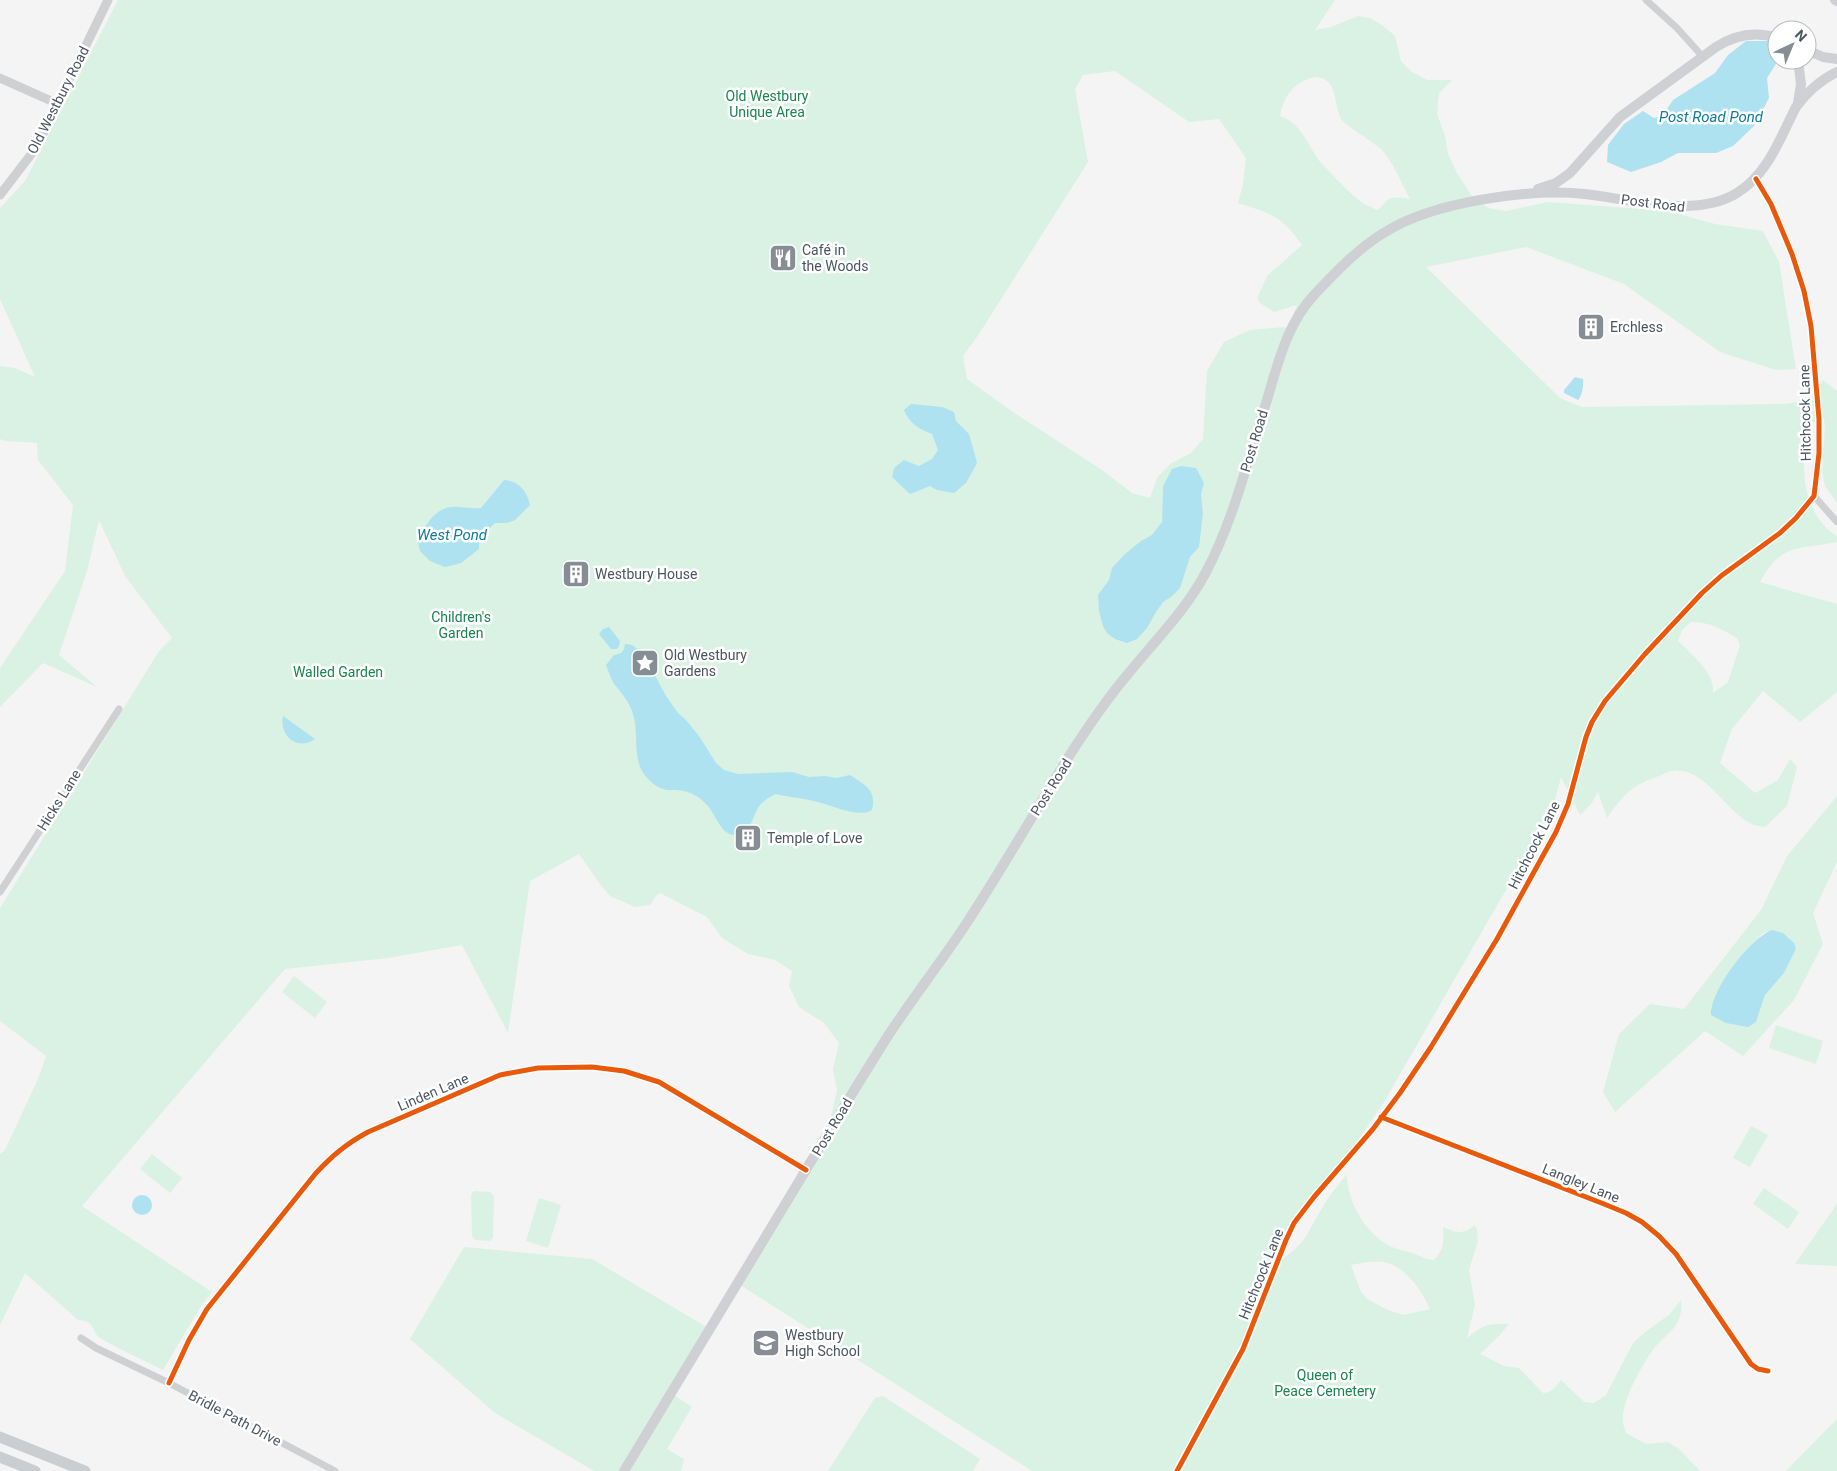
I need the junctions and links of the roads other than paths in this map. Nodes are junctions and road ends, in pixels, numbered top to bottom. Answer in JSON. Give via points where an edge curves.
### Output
{"nodes":[{"id":1,"x":108,"y":0,"type":"edge"},
{"id":2,"x":1646,"y":0,"type":"edge"},
{"id":3,"x":1767,"y":37,"type":"edge"},
{"id":4,"x":1817,"y":54,"type":"edge"},
{"id":5,"x":1703,"y":57,"type":"junction"},
{"id":6,"x":1837,"y":59,"type":"edge"},
{"id":7,"x":1799,"y":70,"type":"edge"},
{"id":8,"x":1837,"y":72,"type":"edge"},
{"id":9,"x":0,"y":78,"type":"edge"},
{"id":10,"x":58,"y":104,"type":"junction"},
{"id":11,"x":1796,"y":106,"type":"junction"},
{"id":12,"x":1570,"y":174,"type":"junction"},
{"id":13,"x":1756,"y":179,"type":"junction"},
{"id":14,"x":1526,"y":193,"type":"junction"},
{"id":15,"x":1580,"y":193,"type":"junction"},
{"id":16,"x":0,"y":195,"type":"edge"},
{"id":17,"x":1814,"y":496,"type":"junction"},
{"id":18,"x":1837,"y":522,"type":"edge"},
{"id":19,"x":119,"y":709,"type":"dead end"},
{"id":20,"x":0,"y":892,"type":"edge"},
{"id":21,"x":1381,"y":1117,"type":"junction"},
{"id":22,"x":806,"y":1170,"type":"junction"},
{"id":23,"x":81,"y":1338,"type":"dead end"},
{"id":24,"x":1768,"y":1371,"type":"dead end"},
{"id":25,"x":169,"y":1383,"type":"junction"},
{"id":26,"x":0,"y":1437,"type":"edge"},
{"id":27,"x":0,"y":1457,"type":"edge"},
{"id":28,"x":35,"y":1471,"type":"edge"},
{"id":29,"x":85,"y":1471,"type":"edge"},
{"id":30,"x":335,"y":1471,"type":"edge"},
{"id":31,"x":624,"y":1471,"type":"edge"},
{"id":32,"x":1177,"y":1471,"type":"edge"}],
"edges":[{"from":1,"to":10,"type":"street","name":"Old Westbury Road"},
{"from":2,"to":5,"type":"street"},
{"from":3,"to":5,"type":"main road","name":"Post Road","via":[[1736,37]]},
{"from":4,"to":6,"type":"main road"},
{"from":5,"to":12,"type":"main road","name":"Post Road","via":[[1620,117]]},
{"from":7,"to":11,"type":"main road","via":[[1801,84]]},
{"from":8,"to":11,"type":"main road","name":"Post Road","via":[[1815,85]]},
{"from":9,"to":10,"type":"street"},
{"from":10,"to":16,"type":"street","name":"Old Westbury Road","via":[[36,148]]},
{"from":11,"to":13,"type":"main road","name":"Post Road"},
{"from":12,"to":14,"type":"main road","name":"Post Road"},
{"from":12,"to":15,"type":"main road","via":[[1570,185]]},
{"from":13,"to":15,"type":"main road","name":"Post Road","via":[[1729,198],[1699,207]]},
{"from":13,"to":17,"type":"street","name":"Hitchcock Lane","via":[[1771,204],[1792,254],[1811,326],[1819,453]]},
{"from":14,"to":15,"type":"main road","name":"Post Road"},
{"from":14,"to":22,"type":"main road","name":"Post Road","via":[[1432,211],[1382,233],[1362,249],[1299,314],[1285,342],[1238,492],[1205,574],[1178,615],[1098,714],[965,925],[886,1039]]},
{"from":17,"to":18,"type":"street"},
{"from":17,"to":21,"type":"street","name":"Hitchcock Lane","via":[[1780,533],[1702,593],[1605,701],[1586,737],[1567,807],[1546,852],[1431,1047]]},
{"from":19,"to":20,"type":"street","name":"Hicks Lane"},
{"from":21,"to":24,"type":"street","name":"Langley Lane","via":[[1604,1204],[1642,1222],[1676,1254],[1751,1364]]},
{"from":21,"to":32,"type":"street","name":"Hitchcock Lane","via":[[1294,1223],[1242,1349]]},
{"from":22,"to":25,"type":"street","name":"Linden Lane","via":[[675,1090],[644,1077],[592,1067],[538,1068],[500,1075],[368,1132],[334,1154],[207,1309]]},
{"from":22,"to":31,"type":"main road","name":"Post Road"},
{"from":23,"to":25,"type":"street","name":"Bridle Path Drive"},
{"from":25,"to":30,"type":"street","name":"Bridle Path Drive"},
{"from":26,"to":29,"type":"main road"},
{"from":27,"to":28,"type":"main road"}]}
